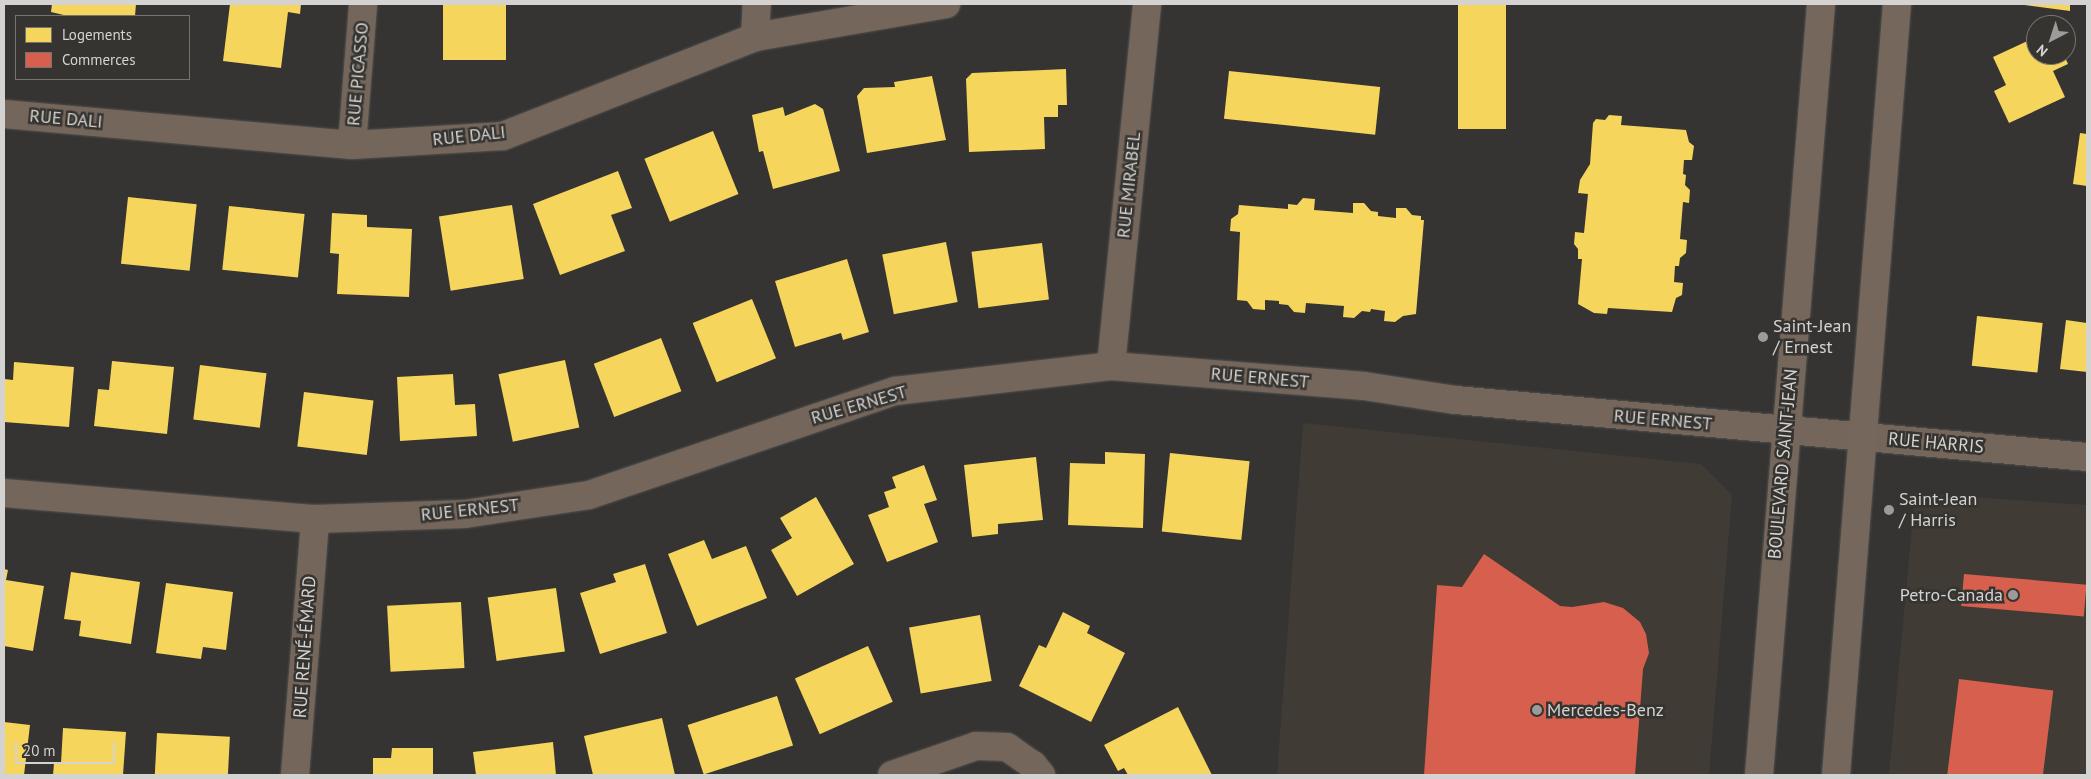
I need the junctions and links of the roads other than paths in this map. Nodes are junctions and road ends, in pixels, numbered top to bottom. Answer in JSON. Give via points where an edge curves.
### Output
{"nodes":[{"id":1,"x":364,"y":4,"type":"edge"},
{"id":2,"x":757,"y":4,"type":"edge"},
{"id":3,"x":946,"y":4,"type":"edge"},
{"id":4,"x":1147,"y":4,"type":"edge"},
{"id":5,"x":1821,"y":4,"type":"edge"},
{"id":6,"x":1897,"y":4,"type":"edge"},
{"id":7,"x":755,"y":37,"type":"junction"},
{"id":8,"x":4,"y":114,"type":"edge"},
{"id":9,"x":352,"y":145,"type":"junction"},
{"id":10,"x":1111,"y":366,"type":"junction"},
{"id":11,"x":1785,"y":431,"type":"junction"},
{"id":12,"x":1864,"y":437,"type":"junction"},
{"id":13,"x":2087,"y":457,"type":"edge"},
{"id":14,"x":4,"y":493,"type":"edge"},
{"id":15,"x":314,"y":519,"type":"junction"},
{"id":16,"x":295,"y":775,"type":"edge"},
{"id":17,"x":892,"y":775,"type":"edge"},
{"id":18,"x":1041,"y":775,"type":"edge"},
{"id":19,"x":1759,"y":775,"type":"edge"},
{"id":20,"x":1836,"y":775,"type":"edge"}],
"edges":[{"from":1,"to":9,"type":"street","name":"RUE PICASSO"},
{"from":2,"to":7,"type":"street"},
{"from":3,"to":7,"type":"street","name":"RUE DALI"},
{"from":4,"to":10,"type":"street","name":"RUE MIRABEL"},
{"from":5,"to":11,"type":"main road","name":"BOULEVARD SAINT-JEAN"},
{"from":6,"to":12,"type":"main road"},
{"from":7,"to":9,"type":"street","name":"RUE DALI","via":[[503,136]]},
{"from":8,"to":9,"type":"street","name":"RUE DALI"},
{"from":10,"to":11,"type":"street","name":"RUE ERNEST","via":[[1364,386],[1456,400]]},
{"from":10,"to":15,"type":"street","name":"RUE ERNEST","via":[[896,391],[589,495],[464,514]]},
{"from":11,"to":12,"type":"street","name":"RUE HARRIS"},
{"from":11,"to":19,"type":"main road","name":"BOULEVARD SAINT-JEAN"},
{"from":12,"to":13,"type":"street","name":"RUE HARRIS"},
{"from":12,"to":20,"type":"main road"},
{"from":14,"to":15,"type":"street","name":"RUE ERNEST"},
{"from":15,"to":16,"type":"street","name":"RUE RENÉ-ÉMARD"},
{"from":17,"to":18,"type":"street","via":[[976,746],[1007,747],[1033,765]]}]}
